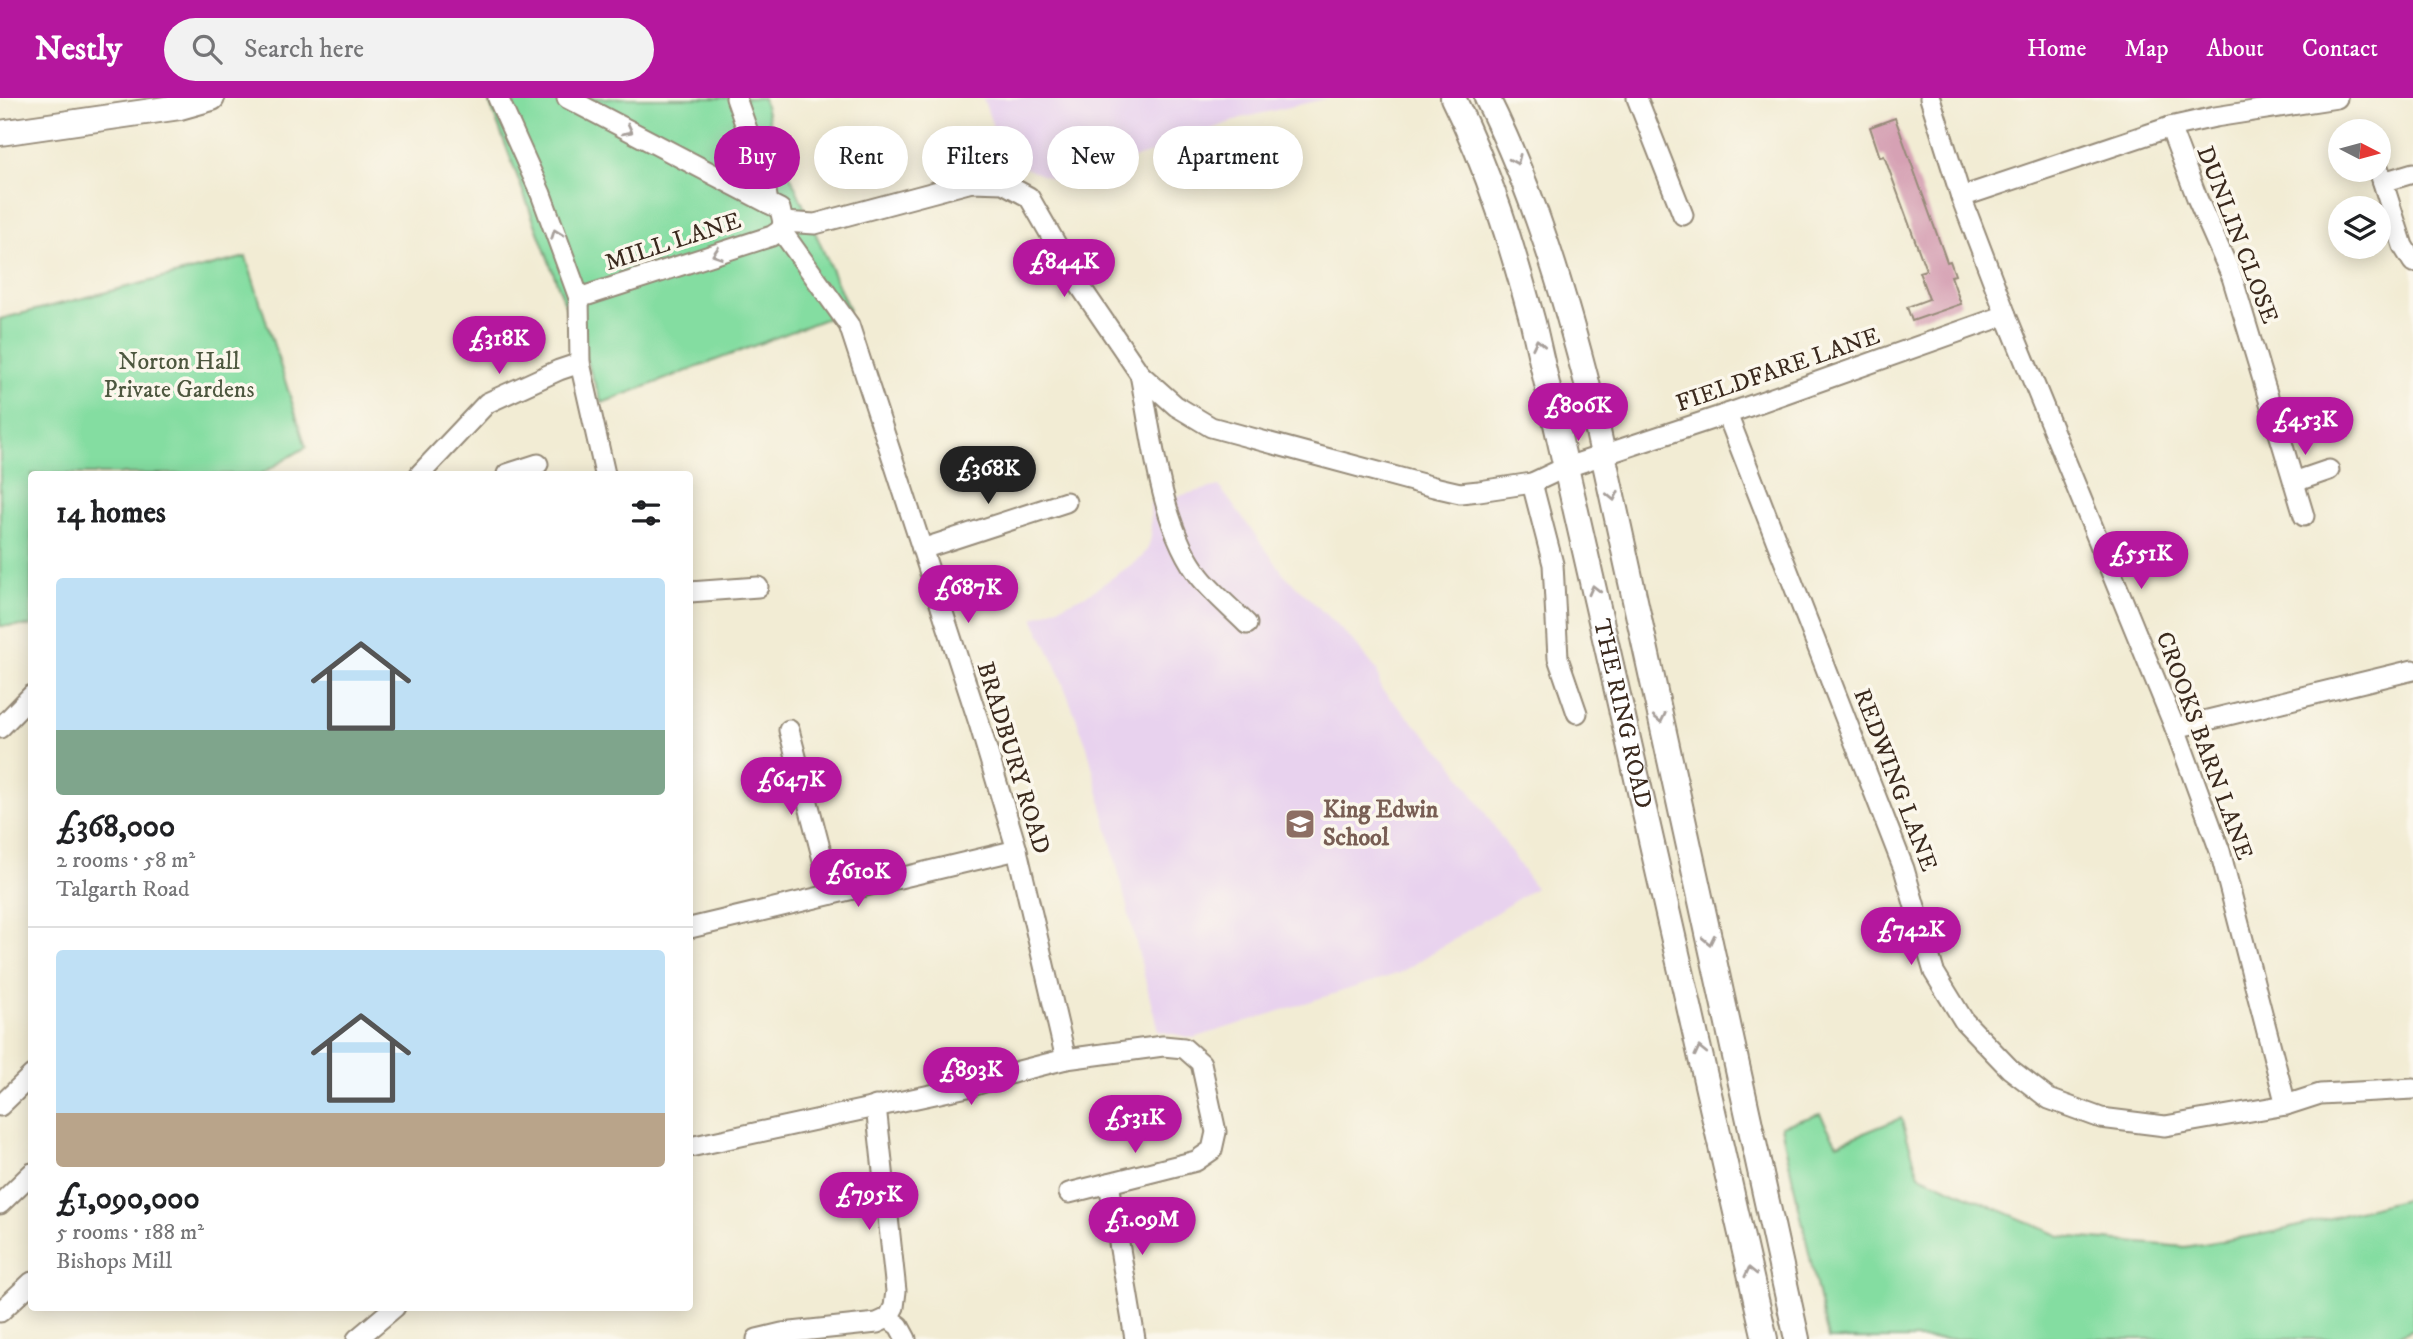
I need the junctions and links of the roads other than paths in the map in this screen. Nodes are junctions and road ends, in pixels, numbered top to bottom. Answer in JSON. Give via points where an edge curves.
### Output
{"nodes":[{"id":1,"x":212,"y":98,"type":"edge"},
{"id":2,"x":498,"y":98,"type":"edge"},
{"id":3,"x":567,"y":98,"type":"edge"},
{"id":4,"x":736,"y":98,"type":"edge"},
{"id":5,"x":1453,"y":98,"type":"edge"},
{"id":6,"x":1487,"y":98,"type":"edge"},
{"id":7,"x":1637,"y":98,"type":"edge"},
{"id":8,"x":1930,"y":98,"type":"edge"},
{"id":9,"x":2337,"y":98,"type":"edge"},
{"id":10,"x":2170,"y":127,"type":"junction"},
{"id":11,"x":0,"y":133,"type":"edge"},
{"id":12,"x":2413,"y":173,"type":"edge"},
{"id":13,"x":2391,"y":174,"type":"edge"},
{"id":14,"x":2382,"y":182,"type":"edge"},
{"id":15,"x":1961,"y":197,"type":"junction"},
{"id":16,"x":768,"y":203,"type":"junction"},
{"id":17,"x":1683,"y":215,"type":"dead end"},
{"id":18,"x":782,"y":226,"type":"junction"},
{"id":19,"x":2413,"y":262,"type":"edge"},
{"id":20,"x":579,"y":299,"type":"junction"},
{"id":21,"x":2006,"y":316,"type":"junction"},
{"id":22,"x":580,"y":363,"type":"junction"},
{"id":23,"x":1140,"y":374,"type":"junction"},
{"id":24,"x":1727,"y":414,"type":"junction"},
{"id":25,"x":1604,"y":455,"type":"junction"},
{"id":26,"x":538,"y":464,"type":"dead end"},
{"id":27,"x":1564,"y":468,"type":"junction"},
{"id":28,"x":2329,"y":470,"type":"dead end"},
{"id":29,"x":429,"y":471,"type":"edge"},
{"id":30,"x":516,"y":471,"type":"edge"},
{"id":31,"x":604,"y":471,"type":"edge"},
{"id":32,"x":2294,"y":482,"type":"junction"},
{"id":33,"x":1532,"y":483,"type":"junction"},
{"id":34,"x":1066,"y":502,"type":"dead end"},
{"id":35,"x":2304,"y":516,"type":"dead end"},
{"id":36,"x":922,"y":549,"type":"junction"},
{"id":37,"x":758,"y":587,"type":"dead end"},
{"id":38,"x":693,"y":592,"type":"edge"},
{"id":39,"x":1247,"y":624,"type":"dead end"},
{"id":40,"x":2413,"y":670,"type":"edge"},
{"id":41,"x":28,"y":699,"type":"edge"},
{"id":42,"x":1577,"y":713,"type":"dead end"},
{"id":43,"x":0,"y":728,"type":"edge"},
{"id":44,"x":2175,"y":728,"type":"junction"},
{"id":45,"x":789,"y":730,"type":"dead end"},
{"id":46,"x":1017,"y":850,"type":"junction"},
{"id":47,"x":832,"y":894,"type":"junction"},
{"id":48,"x":693,"y":927,"type":"edge"},
{"id":49,"x":1066,"y":1059,"type":"junction"},
{"id":50,"x":28,"y":1080,"type":"edge"},
{"id":51,"x":2413,"y":1089,"type":"edge"},
{"id":52,"x":2286,"y":1105,"type":"junction"},
{"id":53,"x":0,"y":1106,"type":"edge"},
{"id":54,"x":876,"y":1106,"type":"junction"},
{"id":55,"x":693,"y":1146,"type":"edge"},
{"id":56,"x":28,"y":1177,"type":"edge"},
{"id":57,"x":1109,"y":1183,"type":"junction"},
{"id":58,"x":1069,"y":1193,"type":"dead end"},
{"id":59,"x":0,"y":1204,"type":"edge"},
{"id":60,"x":28,"y":1286,"type":"edge"},
{"id":61,"x":390,"y":1311,"type":"edge"},
{"id":62,"x":0,"y":1312,"type":"edge"},
{"id":63,"x":888,"y":1318,"type":"junction"},
{"id":64,"x":358,"y":1339,"type":"edge"},
{"id":65,"x":757,"y":1339,"type":"edge"},
{"id":66,"x":906,"y":1339,"type":"edge"},
{"id":67,"x":1135,"y":1339,"type":"edge"},
{"id":68,"x":1765,"y":1339,"type":"edge"},
{"id":69,"x":1797,"y":1339,"type":"edge"}],
"edges":[{"from":1,"to":11,"type":"main road","via":[[180,107]]},
{"from":20,"to":2,"type":"street","one_way":true,"via":[[541,194]]},
{"from":3,"to":16,"type":"street","one_way":true},
{"from":4,"to":16,"type":"street","name":"BRADBURY ROAD"},
{"from":27,"to":5,"type":"main road","name":"THE RING ROAD","one_way":true,"via":[[1512,246],[1475,142]]},
{"from":6,"to":25,"type":"main road","name":"THE RING ROAD","one_way":true,"via":[[1520,167],[1547,243],[1570,314]]},
{"from":7,"to":17,"type":"street"},
{"from":8,"to":15,"type":"street","name":"CROOKS BARN LANE"},
{"from":9,"to":10,"type":"street"},
{"from":10,"to":15,"type":"street"},
{"from":10,"to":32,"type":"street","name":"DUNLIN CLOSE","via":[[2232,277]]},
{"from":12,"to":13,"type":"street"},
{"from":14,"to":19,"type":"street","via":[[2403,246]]},
{"from":15,"to":21,"type":"street","name":"CROOKS BARN LANE"},
{"from":16,"to":18,"type":"street","name":"BRADBURY ROAD","via":[[780,209]]},
{"from":18,"to":20,"type":"street","name":"MILL LANE","one_way":true,"via":[[772,236]]},
{"from":18,"to":23,"type":"street","name":"MILL LANE","via":[[815,224],[972,182],[1003,183],[1029,197],[1080,286]]},
{"from":18,"to":36,"type":"street","name":"BRADBURY ROAD","via":[[849,324]]},
{"from":20,"to":22,"type":"street"},
{"from":21,"to":24,"type":"street","name":"FIELDFARE LANE"},
{"from":21,"to":44,"type":"street","name":"CROOKS BARN LANE"},
{"from":22,"to":29,"type":"street","via":[[487,403],[450,440]]},
{"from":22,"to":31,"type":"street"},
{"from":23,"to":33,"type":"street","via":[[1176,406],[1211,427],[1460,493]]},
{"from":23,"to":39,"type":"street","via":[[1168,513],[1179,542],[1200,577]]},
{"from":24,"to":25,"type":"street","name":"FIELDFARE LANE"},
{"from":24,"to":52,"type":"street","name":"REDWING LANE","via":[[1904,869],[1934,972],[1964,1021],[2010,1069],[2049,1098],[2101,1118],[2165,1126]]},
{"from":25,"to":27,"type":"street","name":"FIELDFARE LANE"},
{"from":25,"to":69,"type":"main road","name":"THE RING ROAD","one_way":true},
{"from":26,"to":30,"type":"street"},
{"from":27,"to":33,"type":"street","name":"FIELDFARE LANE"},
{"from":68,"to":27,"type":"main road","name":"THE RING ROAD","one_way":true},
{"from":28,"to":32,"type":"street"},
{"from":32,"to":35,"type":"street","name":"DUNLIN CLOSE"},
{"from":33,"to":42,"type":"street","via":[[1553,564],[1558,658]]},
{"from":34,"to":36,"type":"street"},
{"from":36,"to":46,"type":"street","name":"BRADBURY ROAD"},
{"from":37,"to":38,"type":"street"},
{"from":40,"to":44,"type":"street"},
{"from":41,"to":43,"type":"street"},
{"from":44,"to":52,"type":"street","name":"CROOKS BARN LANE","via":[[2220,851]]},
{"from":45,"to":47,"type":"street"},
{"from":46,"to":47,"type":"street"},
{"from":46,"to":49,"type":"street","name":"BRADBURY ROAD"},
{"from":47,"to":48,"type":"street"},
{"from":49,"to":54,"type":"street","via":[[972,1086]]},
{"from":49,"to":57,"type":"street","via":[[1163,1046],[1184,1048],[1201,1063],[1216,1132],[1212,1150],[1196,1161]]},
{"from":50,"to":53,"type":"street"},
{"from":51,"to":52,"type":"street","name":"REDWING LANE","via":[[2320,1094]]},
{"from":54,"to":55,"type":"street"},
{"from":54,"to":63,"type":"street","via":[[896,1291]]},
{"from":56,"to":59,"type":"street"},
{"from":57,"to":58,"type":"street"},
{"from":57,"to":67,"type":"street"},
{"from":60,"to":62,"type":"street"},
{"from":61,"to":64,"type":"street"},
{"from":63,"to":65,"type":"street"},
{"from":63,"to":66,"type":"street"}]}
